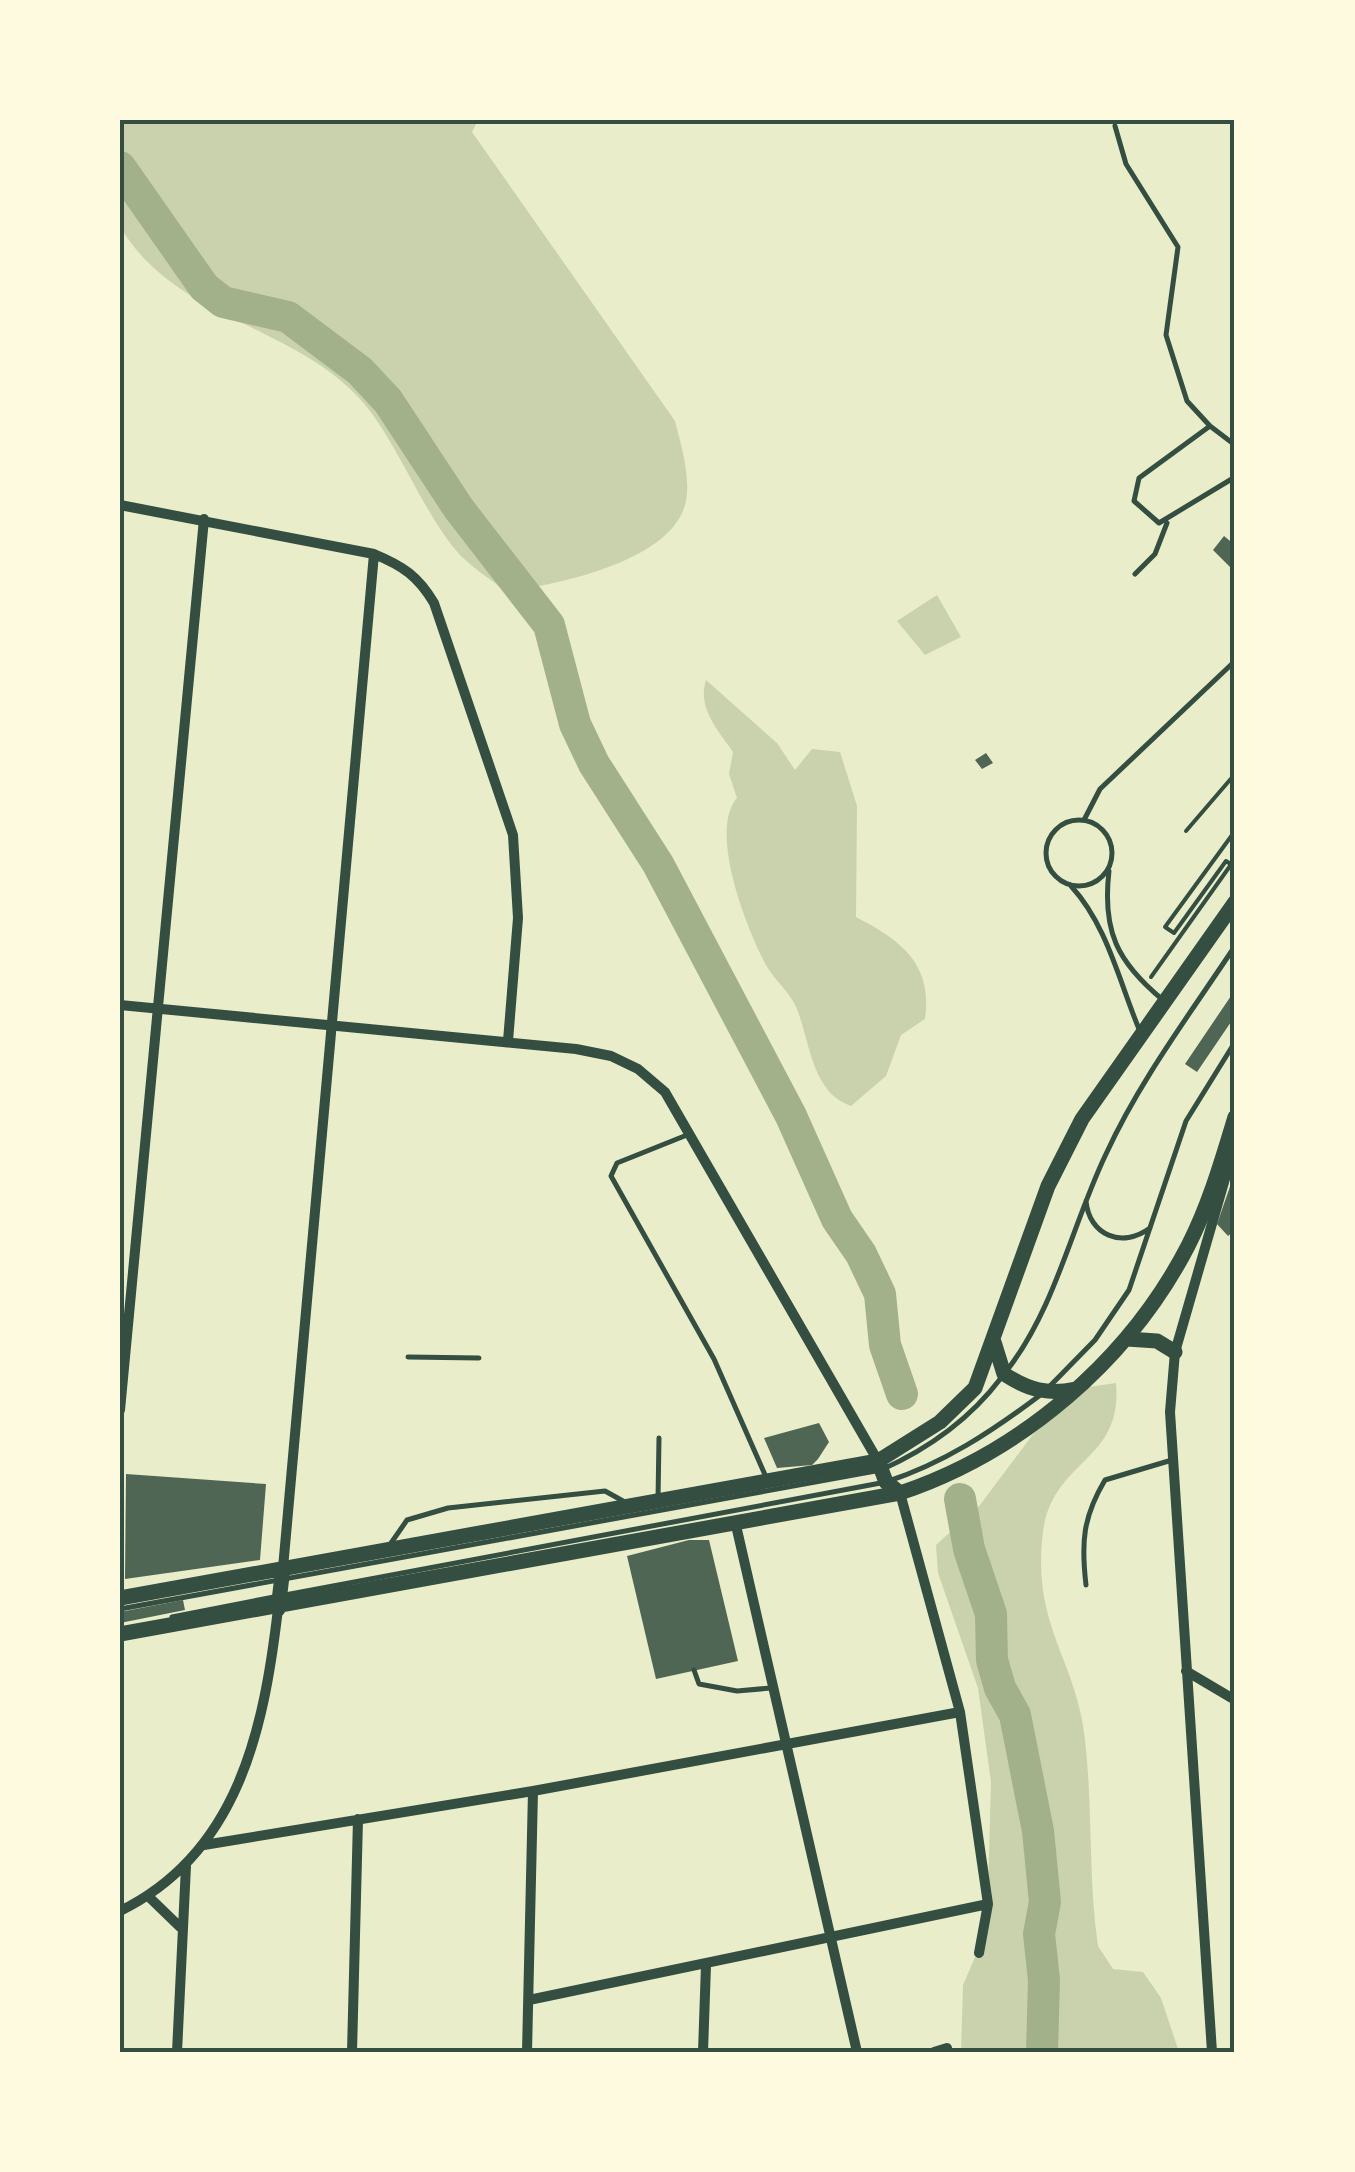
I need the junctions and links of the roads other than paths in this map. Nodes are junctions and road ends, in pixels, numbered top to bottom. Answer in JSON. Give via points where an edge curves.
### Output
{"nodes":[{"id":1,"x":1115,"y":126,"type":"dead end"},
{"id":2,"x":1210,"y":426,"type":"junction"},
{"id":3,"x":1235,"y":444,"type":"edge"},
{"id":4,"x":1235,"y":477,"type":"edge"},
{"id":5,"x":120,"y":505,"type":"edge"},
{"id":6,"x":204,"y":520,"type":"junction"},
{"id":7,"x":1168,"y":521,"type":"junction"},
{"id":8,"x":374,"y":554,"type":"junction"},
{"id":9,"x":1135,"y":574,"type":"dead end"},
{"id":10,"x":1235,"y":660,"type":"edge"},
{"id":11,"x":1084,"y":820,"type":"junction"},
{"id":12,"x":1110,"y":862,"type":"junction"},
{"id":13,"x":1069,"y":884,"type":"junction"},
{"id":14,"x":1235,"y":902,"type":"edge"},
{"id":15,"x":1235,"y":946,"type":"edge"},
{"id":16,"x":1166,"y":1002,"type":"junction"},
{"id":17,"x":120,"y":1005,"type":"edge"},
{"id":18,"x":160,"y":1008,"type":"junction"},
{"id":19,"x":335,"y":1026,"type":"junction"},
{"id":20,"x":1141,"y":1034,"type":"junction"},
{"id":21,"x":508,"y":1041,"type":"junction"},
{"id":22,"x":1235,"y":1042,"type":"edge"},
{"id":23,"x":1235,"y":1117,"type":"edge"},
{"id":24,"x":690,"y":1133,"type":"junction"},
{"id":25,"x":1233,"y":1141,"type":"edge"},
{"id":26,"x":1086,"y":1198,"type":"junction"},
{"id":27,"x":1150,"y":1228,"type":"junction"},
{"id":28,"x":1126,"y":1338,"type":"junction"},
{"id":29,"x":994,"y":1342,"type":"junction"},
{"id":30,"x":1175,"y":1352,"type":"junction"},
{"id":31,"x":408,"y":1357,"type":"dead end"},
{"id":32,"x":478,"y":1358,"type":"dead end"},
{"id":33,"x":1004,"y":1374,"type":"junction"},
{"id":34,"x":1076,"y":1389,"type":"junction"},
{"id":35,"x":1044,"y":1393,"type":"junction"},
{"id":36,"x":120,"y":1410,"type":"edge"},
{"id":37,"x":660,"y":1438,"type":"dead end"},
{"id":38,"x":1172,"y":1460,"type":"junction"},
{"id":39,"x":882,"y":1471,"type":"junction"},
{"id":40,"x":768,"y":1482,"type":"junction"},
{"id":41,"x":900,"y":1493,"type":"junction"},
{"id":42,"x":658,"y":1500,"type":"junction"},
{"id":43,"x":629,"y":1506,"type":"junction"},
{"id":44,"x":735,"y":1521,"type":"junction"},
{"id":45,"x":386,"y":1551,"type":"junction"},
{"id":46,"x":1086,"y":1584,"type":"dead end"},
{"id":47,"x":281,"y":1589,"type":"junction"},
{"id":48,"x":120,"y":1598,"type":"edge"},
{"id":49,"x":120,"y":1609,"type":"edge"},
{"id":50,"x":120,"y":1631,"type":"edge"},
{"id":51,"x":694,"y":1670,"type":"dead end"},
{"id":52,"x":1186,"y":1671,"type":"junction"},
{"id":53,"x":774,"y":1688,"type":"junction"},
{"id":54,"x":1235,"y":1700,"type":"edge"},
{"id":55,"x":960,"y":1712,"type":"junction"},
{"id":56,"x":788,"y":1744,"type":"junction"},
{"id":57,"x":533,"y":1790,"type":"junction"},
{"id":58,"x":358,"y":1819,"type":"junction"},
{"id":59,"x":204,"y":1844,"type":"junction"},
{"id":60,"x":186,"y":1866,"type":"junction"},
{"id":61,"x":148,"y":1896,"type":"junction"},
{"id":62,"x":988,"y":1904,"type":"junction"},
{"id":63,"x":120,"y":1911,"type":"edge"},
{"id":64,"x":180,"y":1927,"type":"junction"},
{"id":65,"x":832,"y":1938,"type":"junction"},
{"id":66,"x":979,"y":1953,"type":"dead end"},
{"id":67,"x":706,"y":1966,"type":"junction"},
{"id":68,"x":529,"y":2000,"type":"junction"},
{"id":69,"x":947,"y":2048,"type":"dead end"},
{"id":70,"x":177,"y":2052,"type":"edge"},
{"id":71,"x":352,"y":2052,"type":"edge"},
{"id":72,"x":527,"y":2052,"type":"edge"},
{"id":73,"x":703,"y":2052,"type":"edge"},
{"id":74,"x":857,"y":2052,"type":"edge"},
{"id":75,"x":934,"y":2052,"type":"edge"},
{"id":76,"x":1212,"y":2052,"type":"edge"}],
"edges":[{"from":1,"to":2,"type":"lane","via":[[1126,164],[1178,247],[1166,336],[1187,401]]},
{"from":2,"to":3,"type":"lane"},
{"from":2,"to":7,"type":"lane","via":[[1133,489],[1149,519]]},
{"from":4,"to":7,"type":"lane"},
{"from":5,"to":6,"type":"street"},
{"from":6,"to":8,"type":"street"},
{"from":6,"to":18,"type":"street"},
{"from":7,"to":9,"type":"lane","via":[[1155,554]]},
{"from":8,"to":19,"type":"street"},
{"from":8,"to":21,"type":"street","via":[[402,565],[434,603],[506,804],[518,873]]},
{"from":10,"to":11,"type":"lane","via":[[1100,790]]},
{"from":11,"to":12,"type":"lane","via":[[1103,831]]},
{"from":11,"to":13,"type":"lane","via":[[1062,824],[1046,851],[1052,872]]},
{"from":12,"to":13,"type":"lane","via":[[1090,884]]},
{"from":12,"to":16,"type":"lane","via":[[1106,918],[1118,951]]},
{"from":13,"to":20,"type":"lane","via":[[1107,945]]},
{"from":14,"to":16,"type":"main road"},
{"from":15,"to":26,"type":"lane","via":[[1136,1097]]},
{"from":16,"to":20,"type":"main road"},
{"from":17,"to":18,"type":"street"},
{"from":18,"to":19,"type":"street"},
{"from":18,"to":36,"type":"street"},
{"from":19,"to":21,"type":"street"},
{"from":19,"to":47,"type":"street"},
{"from":20,"to":29,"type":"main road","via":[[1082,1119],[1048,1186]]},
{"from":21,"to":24,"type":"street","via":[[611,1056],[638,1068],[665,1092]]},
{"from":22,"to":27,"type":"lane","via":[[1186,1121]]},
{"from":23,"to":25,"type":"main road"},
{"from":24,"to":39,"type":"street"},
{"from":24,"to":40,"type":"lane","via":[[617,1163],[611,1176],[714,1359]]},
{"from":25,"to":28,"type":"main road","via":[[1188,1246]]},
{"from":25,"to":30,"type":"street"},
{"from":26,"to":27,"type":"lane","via":[[1088,1215],[1104,1234],[1128,1239]]},
{"from":26,"to":33,"type":"lane","via":[[1050,1296]]},
{"from":27,"to":35,"type":"lane","via":[[1130,1290],[1095,1340]]},
{"from":28,"to":30,"type":"main road","via":[[1157,1341]]},
{"from":28,"to":34,"type":"main road"},
{"from":29,"to":33,"type":"main road"},
{"from":29,"to":39,"type":"main road","via":[[975,1388]]},
{"from":30,"to":38,"type":"street"},
{"from":31,"to":32,"type":"lane"},
{"from":33,"to":35,"type":"main road"},
{"from":33,"to":39,"type":"lane","via":[[967,1417]]},
{"from":34,"to":35,"type":"main road"},
{"from":34,"to":41,"type":"main road","via":[[1016,1436],[955,1472]]},
{"from":35,"to":39,"type":"lane","via":[[925,1470]]},
{"from":37,"to":42,"type":"lane"},
{"from":38,"to":46,"type":"lane","via":[[1106,1480],[1080,1538]]},
{"from":38,"to":52,"type":"street"},
{"from":39,"to":40,"type":"main road"},
{"from":39,"to":41,"type":"main road"},
{"from":39,"to":47,"type":"lane"},
{"from":39,"to":47,"type":"lane"},
{"from":40,"to":42,"type":"main road"},
{"from":41,"to":44,"type":"main road"},
{"from":41,"to":55,"type":"street"},
{"from":42,"to":43,"type":"main road"},
{"from":43,"to":45,"type":"main road"},
{"from":43,"to":45,"type":"lane","via":[[604,1491],[448,1508],[407,1520]]},
{"from":44,"to":47,"type":"main road","via":[[648,1544]]},
{"from":44,"to":53,"type":"street"},
{"from":45,"to":47,"type":"main road"},
{"from":47,"to":48,"type":"main road"},
{"from":47,"to":49,"type":"lane"},
{"from":47,"to":50,"type":"main road"},
{"from":47,"to":59,"type":"street","via":[[252,1756]]},
{"from":51,"to":53,"type":"lane","via":[[700,1684],[737,1692]]},
{"from":52,"to":54,"type":"street"},
{"from":52,"to":76,"type":"street"},
{"from":53,"to":56,"type":"street"},
{"from":55,"to":56,"type":"street"},
{"from":55,"to":62,"type":"street"},
{"from":56,"to":57,"type":"street"},
{"from":56,"to":65,"type":"street"},
{"from":57,"to":58,"type":"street"},
{"from":57,"to":68,"type":"street"},
{"from":58,"to":59,"type":"street"},
{"from":58,"to":71,"type":"street"},
{"from":59,"to":60,"type":"street"},
{"from":60,"to":61,"type":"street"},
{"from":60,"to":64,"type":"street"},
{"from":61,"to":63,"type":"street"},
{"from":61,"to":64,"type":"street"},
{"from":62,"to":65,"type":"street"},
{"from":62,"to":66,"type":"street"},
{"from":64,"to":70,"type":"street"},
{"from":65,"to":67,"type":"street"},
{"from":65,"to":74,"type":"street"},
{"from":67,"to":68,"type":"street"},
{"from":67,"to":73,"type":"street"},
{"from":68,"to":72,"type":"street"},
{"from":69,"to":75,"type":"street"}]}
